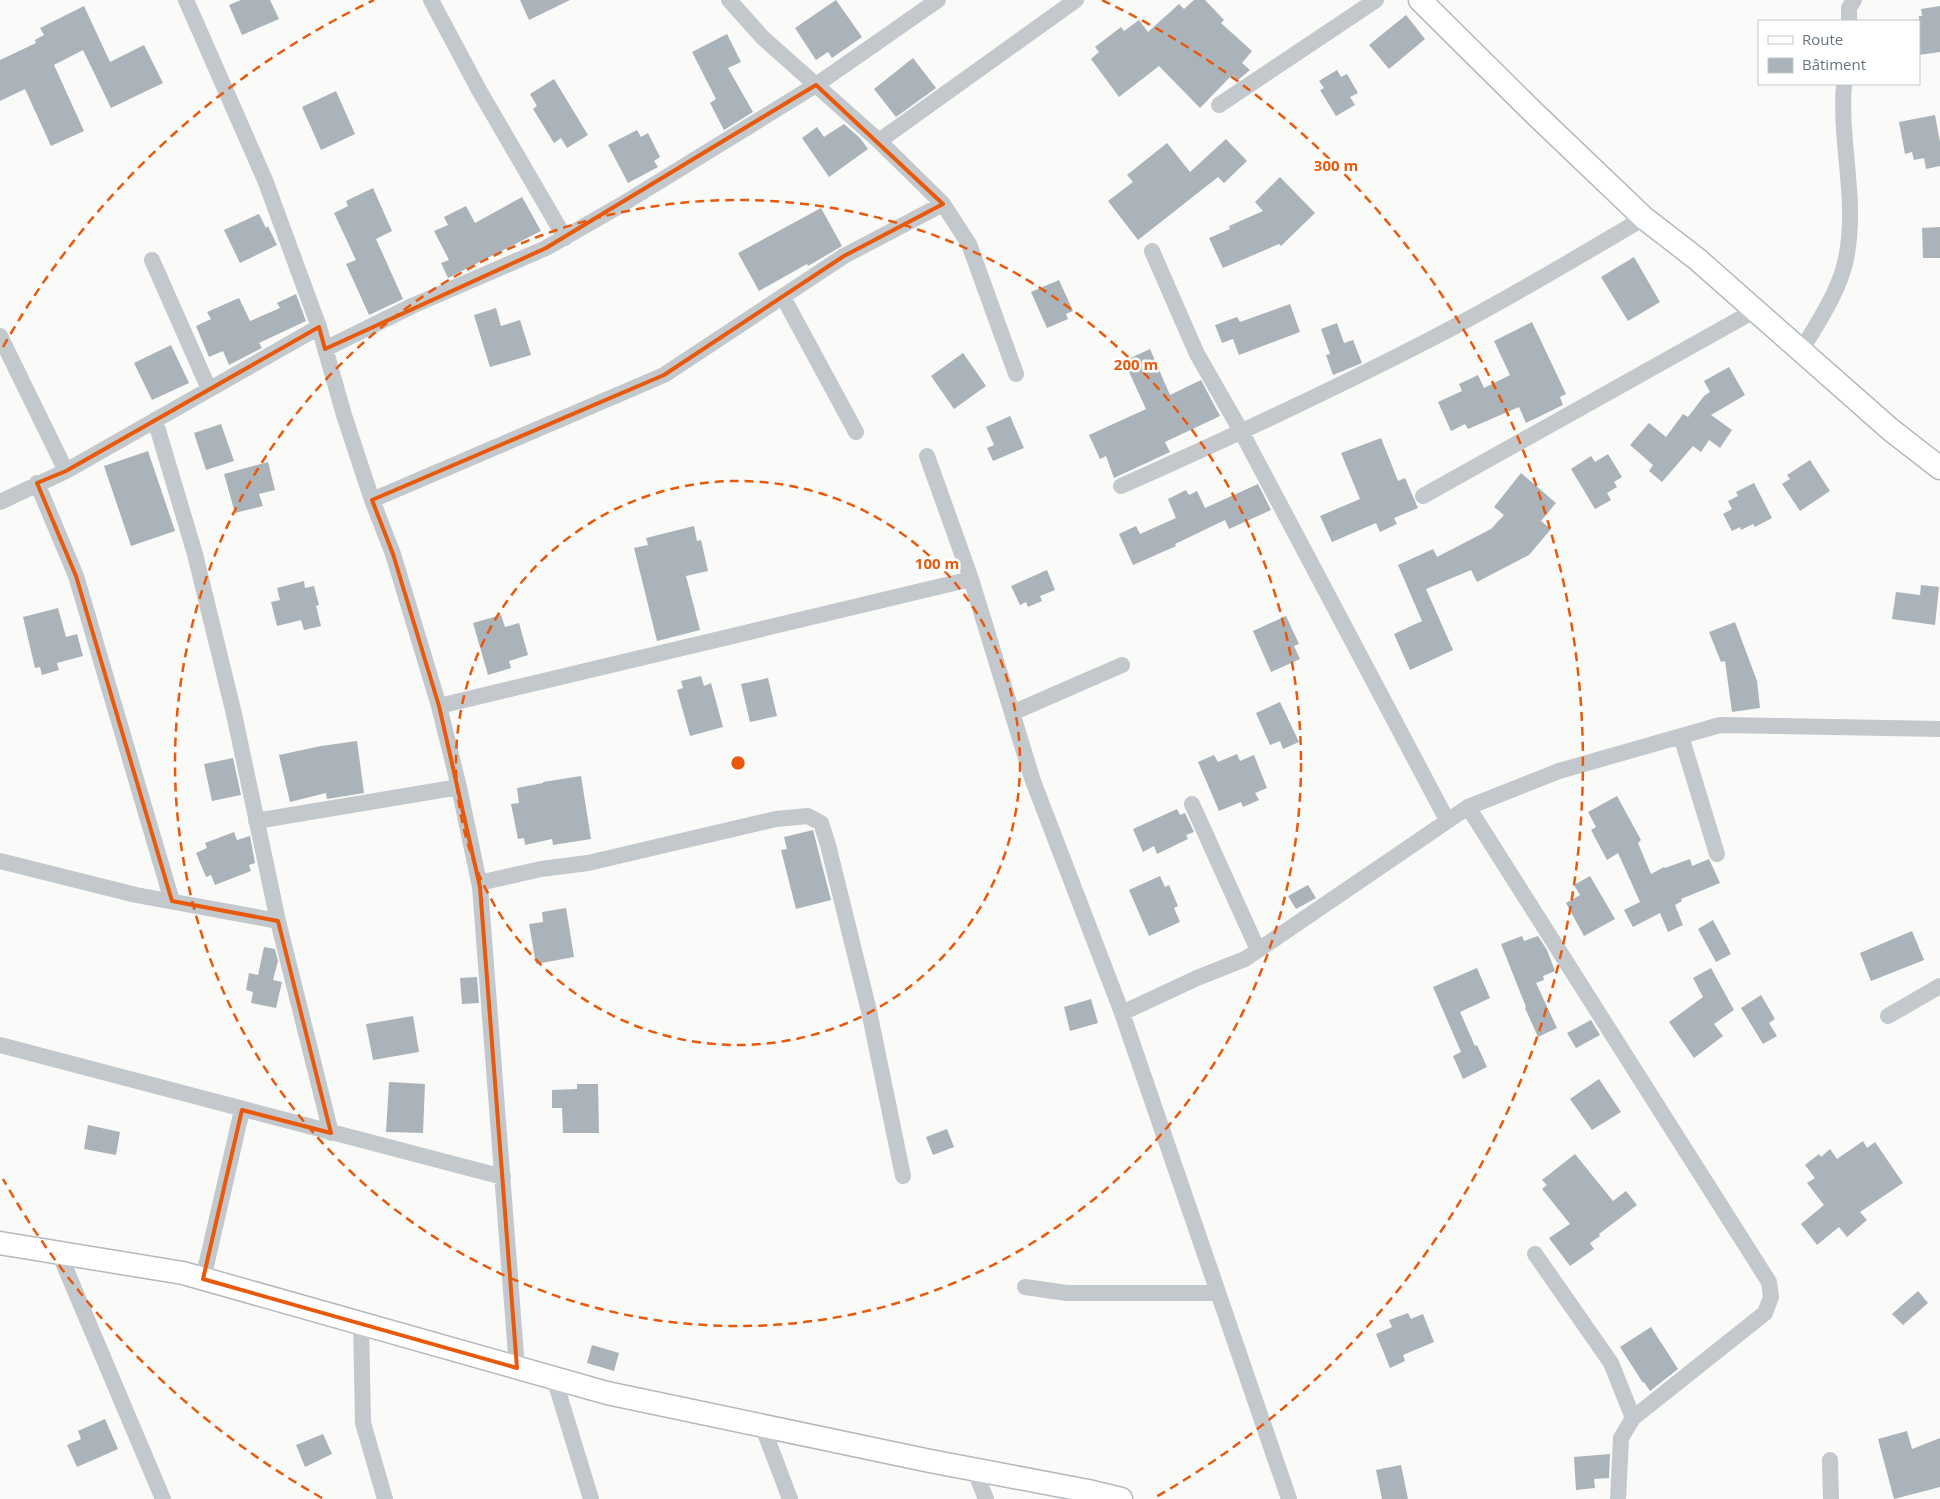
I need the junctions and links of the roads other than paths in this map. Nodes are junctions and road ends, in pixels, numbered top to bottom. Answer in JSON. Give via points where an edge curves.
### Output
{"nodes":[{"id":1,"x":186,"y":0,"type":"edge"},
{"id":2,"x":431,"y":0,"type":"edge"},
{"id":3,"x":729,"y":0,"type":"edge"},
{"id":4,"x":938,"y":0,"type":"edge"},
{"id":5,"x":1076,"y":0,"type":"edge"},
{"id":6,"x":1376,"y":0,"type":"edge"},
{"id":7,"x":1420,"y":0,"type":"edge"},
{"id":8,"x":1854,"y":0,"type":"edge"},
{"id":9,"x":1849,"y":20,"type":"edge"},
{"id":10,"x":816,"y":85,"type":"junction"},
{"id":11,"x":1844,"y":85,"type":"edge"},
{"id":12,"x":1219,"y":105,"type":"dead end"},
{"id":13,"x":879,"y":141,"type":"junction"},
{"id":14,"x":943,"y":204,"type":"junction"},
{"id":15,"x":1644,"y":218,"type":"junction"},
{"id":16,"x":565,"y":238,"type":"junction"},
{"id":17,"x":1152,"y":251,"type":"dead end"},
{"id":18,"x":152,"y":260,"type":"dead end"},
{"id":19,"x":783,"y":297,"type":"junction"},
{"id":20,"x":1754,"y":311,"type":"junction"},
{"id":21,"x":319,"y":327,"type":"junction"},
{"id":22,"x":0,"y":336,"type":"edge"},
{"id":23,"x":325,"y":349,"type":"junction"},
{"id":24,"x":1801,"y":351,"type":"junction"},
{"id":25,"x":1016,"y":374,"type":"dead end"},
{"id":26,"x":209,"y":389,"type":"junction"},
{"id":27,"x":155,"y":420,"type":"junction"},
{"id":28,"x":1241,"y":431,"type":"junction"},
{"id":29,"x":856,"y":432,"type":"dead end"},
{"id":30,"x":927,"y":456,"type":"dead end"},
{"id":31,"x":1940,"y":468,"type":"edge"},
{"id":32,"x":66,"y":471,"type":"junction"},
{"id":33,"x":37,"y":483,"type":"junction"},
{"id":34,"x":1121,"y":486,"type":"dead end"},
{"id":35,"x":1423,"y":496,"type":"dead end"},
{"id":36,"x":372,"y":500,"type":"junction"},
{"id":37,"x":0,"y":502,"type":"edge"},
{"id":38,"x":971,"y":579,"type":"junction"},
{"id":39,"x":1122,"y":665,"type":"dead end"},
{"id":40,"x":439,"y":706,"type":"junction"},
{"id":41,"x":1012,"y":713,"type":"junction"},
{"id":42,"x":1940,"y":729,"type":"edge"},
{"id":43,"x":1681,"y":736,"type":"junction"},
{"id":44,"x":459,"y":787,"type":"junction"},
{"id":45,"x":1192,"y":804,"type":"dead end"},
{"id":46,"x":1468,"y":807,"type":"junction"},
{"id":47,"x":1447,"y":820,"type":"junction"},
{"id":48,"x":256,"y":821,"type":"junction"},
{"id":49,"x":1717,"y":854,"type":"dead end"},
{"id":50,"x":0,"y":860,"type":"edge"},
{"id":51,"x":479,"y":883,"type":"junction"},
{"id":52,"x":172,"y":901,"type":"junction"},
{"id":53,"x":278,"y":921,"type":"junction"},
{"id":54,"x":1258,"y":950,"type":"junction"},
{"id":55,"x":1940,"y":986,"type":"edge"},
{"id":56,"x":1122,"y":1013,"type":"junction"},
{"id":57,"x":1888,"y":1016,"type":"dead end"},
{"id":58,"x":0,"y":1045,"type":"edge"},
{"id":59,"x":242,"y":1110,"type":"junction"},
{"id":60,"x":331,"y":1133,"type":"junction"},
{"id":61,"x":903,"y":1176,"type":"dead end"},
{"id":62,"x":502,"y":1177,"type":"junction"},
{"id":63,"x":0,"y":1243,"type":"edge"},
{"id":64,"x":59,"y":1253,"type":"junction"},
{"id":65,"x":1534,"y":1254,"type":"dead end"},
{"id":66,"x":204,"y":1279,"type":"junction"},
{"id":67,"x":1025,"y":1287,"type":"dead end"},
{"id":68,"x":1218,"y":1293,"type":"junction"},
{"id":69,"x":361,"y":1323,"type":"junction"},
{"id":70,"x":517,"y":1368,"type":"junction"},
{"id":71,"x":554,"y":1378,"type":"junction"},
{"id":72,"x":1633,"y":1418,"type":"junction"},
{"id":73,"x":762,"y":1426,"type":"junction"},
{"id":74,"x":1830,"y":1460,"type":"dead end"},
{"id":75,"x":974,"y":1469,"type":"junction"},
{"id":76,"x":163,"y":1499,"type":"edge"},
{"id":77,"x":385,"y":1499,"type":"edge"},
{"id":78,"x":591,"y":1499,"type":"edge"},
{"id":79,"x":790,"y":1499,"type":"edge"},
{"id":80,"x":986,"y":1499,"type":"edge"},
{"id":81,"x":1121,"y":1499,"type":"edge"},
{"id":82,"x":1289,"y":1499,"type":"edge"},
{"id":83,"x":1618,"y":1499,"type":"edge"},
{"id":84,"x":1831,"y":1499,"type":"edge"}],
"edges":[{"from":1,"to":21,"type":"street","via":[[265,180]]},
{"from":2,"to":16,"type":"street","via":[[478,90]]},
{"from":3,"to":10,"type":"street","via":[[763,38]]},
{"from":4,"to":10,"type":"street"},
{"from":5,"to":13,"type":"street"},
{"from":6,"to":12,"type":"street"},
{"from":7,"to":15,"type":"street"},
{"from":8,"to":9,"type":"street","via":[[1849,8]]},
{"from":10,"to":13,"type":"street"},
{"from":10,"to":16,"type":"street"},
{"from":11,"to":24,"type":"street","via":[[1844,141],[1851,213],[1846,260],[1835,291]]},
{"from":13,"to":14,"type":"street"},
{"from":14,"to":19,"type":"street","via":[[844,256]]},
{"from":14,"to":25,"type":"street","via":[[969,244]]},
{"from":15,"to":20,"type":"street","via":[[1697,259]]},
{"from":15,"to":28,"type":"street","via":[[1429,340]]},
{"from":16,"to":23,"type":"street","via":[[412,306]]},
{"from":17,"to":28,"type":"street","via":[[1197,354]]},
{"from":18,"to":26,"type":"street"},
{"from":19,"to":29,"type":"street"},
{"from":19,"to":36,"type":"street","via":[[664,375]]},
{"from":20,"to":24,"type":"street"},
{"from":20,"to":35,"type":"street"},
{"from":21,"to":23,"type":"street"},
{"from":21,"to":26,"type":"street"},
{"from":22,"to":32,"type":"street"},
{"from":23,"to":36,"type":"street"},
{"from":24,"to":31,"type":"street"},
{"from":26,"to":27,"type":"street"},
{"from":27,"to":32,"type":"street"},
{"from":27,"to":48,"type":"street","via":[[195,554]]},
{"from":28,"to":34,"type":"street"},
{"from":28,"to":47,"type":"street"},
{"from":30,"to":38,"type":"street"},
{"from":32,"to":33,"type":"street"},
{"from":33,"to":37,"type":"street"},
{"from":33,"to":52,"type":"street","via":[[76,576]]},
{"from":36,"to":40,"type":"street","via":[[393,554]]},
{"from":38,"to":40,"type":"street"},
{"from":38,"to":41,"type":"street"},
{"from":39,"to":41,"type":"street"},
{"from":40,"to":44,"type":"street"},
{"from":41,"to":56,"type":"street","via":[[1033,781]]},
{"from":42,"to":43,"type":"street","via":[[1720,725]]},
{"from":43,"to":46,"type":"street","via":[[1559,771]]},
{"from":43,"to":49,"type":"street"},
{"from":44,"to":48,"type":"street"},
{"from":44,"to":51,"type":"street"},
{"from":45,"to":54,"type":"street"},
{"from":46,"to":47,"type":"street"},
{"from":46,"to":72,"type":"street","via":[[1769,1282],[1771,1297],[1765,1313]]},
{"from":47,"to":54,"type":"street"},
{"from":48,"to":53,"type":"street"},
{"from":50,"to":52,"type":"street"},
{"from":51,"to":61,"type":"street","via":[[541,869],[588,863],[776,819],[808,816],[820,824],[869,1011]]},
{"from":51,"to":62,"type":"street"},
{"from":52,"to":53,"type":"street"},
{"from":53,"to":60,"type":"street"},
{"from":54,"to":56,"type":"street","via":[[1245,959]]},
{"from":55,"to":57,"type":"street"},
{"from":56,"to":68,"type":"street"},
{"from":58,"to":59,"type":"street"},
{"from":59,"to":60,"type":"street"},
{"from":59,"to":66,"type":"street"},
{"from":60,"to":62,"type":"street"},
{"from":62,"to":70,"type":"street"},
{"from":63,"to":64,"type":"street"},
{"from":64,"to":66,"type":"street"},
{"from":64,"to":76,"type":"street"},
{"from":65,"to":72,"type":"street","via":[[1611,1363]]},
{"from":66,"to":69,"type":"street"},
{"from":67,"to":68,"type":"street","via":[[1067,1293]]},
{"from":68,"to":82,"type":"street"},
{"from":69,"to":70,"type":"street"},
{"from":69,"to":77,"type":"street","via":[[363,1423]]},
{"from":70,"to":71,"type":"street"},
{"from":71,"to":73,"type":"street","via":[[607,1393]]},
{"from":71,"to":78,"type":"street"},
{"from":72,"to":83,"type":"street","via":[[1621,1438]]},
{"from":73,"to":75,"type":"street"},
{"from":73,"to":79,"type":"street"},
{"from":74,"to":84,"type":"street"},
{"from":75,"to":80,"type":"street"},
{"from":75,"to":81,"type":"street"}]}
